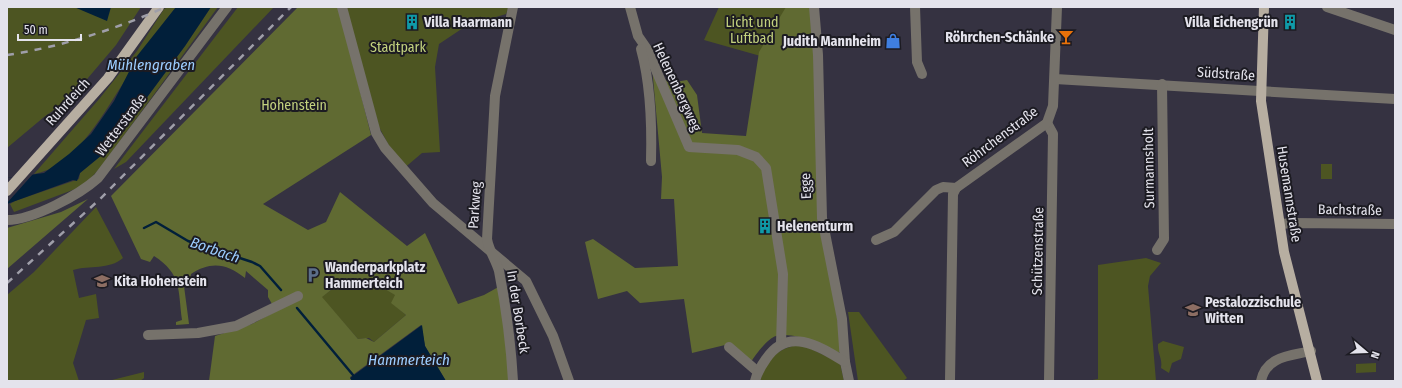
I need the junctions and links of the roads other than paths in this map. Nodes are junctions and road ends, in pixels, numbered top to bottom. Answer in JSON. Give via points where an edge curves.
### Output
{"nodes":[{"id":1,"x":159,"y":7,"type":"edge"},
{"id":2,"x":227,"y":7,"type":"edge"},
{"id":3,"x":342,"y":7,"type":"edge"},
{"id":4,"x":513,"y":7,"type":"edge"},
{"id":5,"x":630,"y":7,"type":"edge"},
{"id":6,"x":814,"y":7,"type":"edge"},
{"id":7,"x":916,"y":7,"type":"edge"},
{"id":8,"x":1057,"y":7,"type":"edge"},
{"id":9,"x":1264,"y":7,"type":"edge"},
{"id":10,"x":1327,"y":7,"type":"edge"},
{"id":11,"x":1395,"y":30,"type":"edge"},
{"id":12,"x":641,"y":43,"type":"junction"},
{"id":13,"x":922,"y":74,"type":"dead end"},
{"id":14,"x":1055,"y":79,"type":"junction"},
{"id":15,"x":1162,"y":84,"type":"junction"},
{"id":16,"x":1260,"y":91,"type":"junction"},
{"id":17,"x":1395,"y":99,"type":"edge"},
{"id":18,"x":1047,"y":123,"type":"junction"},
{"id":19,"x":651,"y":161,"type":"dead end"},
{"id":20,"x":956,"y":188,"type":"junction"},
{"id":21,"x":7,"y":191,"type":"edge"},
{"id":22,"x":7,"y":220,"type":"edge"},
{"id":23,"x":1280,"y":224,"type":"junction"},
{"id":24,"x":1395,"y":224,"type":"edge"},
{"id":25,"x":876,"y":240,"type":"dead end"},
{"id":26,"x":489,"y":248,"type":"junction"},
{"id":27,"x":1157,"y":250,"type":"dead end"},
{"id":28,"x":298,"y":296,"type":"dead end"},
{"id":29,"x":148,"y":335,"type":"dead end"},
{"id":30,"x":780,"y":344,"type":"junction"},
{"id":31,"x":729,"y":347,"type":"dead end"},
{"id":32,"x":1310,"y":351,"type":"junction"},
{"id":33,"x":845,"y":362,"type":"junction"},
{"id":34,"x":756,"y":377,"type":"edge"},
{"id":35,"x":513,"y":381,"type":"edge"},
{"id":36,"x":569,"y":381,"type":"edge"},
{"id":37,"x":849,"y":381,"type":"edge"},
{"id":38,"x":950,"y":381,"type":"edge"},
{"id":39,"x":1049,"y":381,"type":"edge"},
{"id":40,"x":1261,"y":381,"type":"edge"},
{"id":41,"x":1317,"y":381,"type":"edge"}],
"edges":[{"from":1,"to":21,"type":"main road","name":"Ruhrdeich","via":[[108,78]]},
{"from":2,"to":22,"type":"street","name":"Wetterstraße","via":[[98,178],[84,190],[59,204]]},
{"from":3,"to":26,"type":"street","via":[[376,132],[385,148],[433,203]]},
{"from":4,"to":26,"type":"street","name":"Parkweg","via":[[495,96],[487,229]]},
{"from":5,"to":12,"type":"street","name":"Helenenbergweg"},
{"from":6,"to":33,"type":"street","name":"Egge","via":[[818,55],[822,218],[842,319]]},
{"from":7,"to":13,"type":"street","via":[[917,62]]},
{"from":8,"to":14,"type":"street","name":"Röhrchenstraße"},
{"from":9,"to":16,"type":"main road","name":"Husemannstraße"},
{"from":10,"to":11,"type":"street"},
{"from":12,"to":19,"type":"street","name":"Helenenbergweg","via":[[646,66],[652,128]]},
{"from":12,"to":30,"type":"street","name":"Helenenbergweg","via":[[647,49],[689,147],[738,150],[756,157],[766,168],[782,274]]},
{"from":14,"to":15,"type":"street","name":"Südstraße"},
{"from":14,"to":18,"type":"street","name":"Röhrchenstraße","via":[[1054,106]]},
{"from":15,"to":16,"type":"street","name":"Südstraße"},
{"from":15,"to":27,"type":"street","name":"Surmannsholt","via":[[1164,239]]},
{"from":16,"to":17,"type":"street","name":"Südstraße"},
{"from":16,"to":23,"type":"main road","name":"Husemannstraße"},
{"from":18,"to":20,"type":"street","name":"Röhrchenstraße"},
{"from":18,"to":39,"type":"street","name":"Schützenstraße","via":[[1053,134]]},
{"from":20,"to":25,"type":"street","via":[[943,187],[936,190],[894,232]]},
{"from":20,"to":38,"type":"street","via":[[952,200]]},
{"from":23,"to":24,"type":"street","name":"Bachstraße"},
{"from":23,"to":32,"type":"main road","name":"Husemannstraße","via":[[1289,272]]},
{"from":26,"to":35,"type":"street","name":"In der Borbeck","via":[[498,269]]},
{"from":26,"to":36,"type":"street","name":"Parkweg","via":[[526,281],[553,336]]},
{"from":28,"to":29,"type":"street","via":[[236,326],[198,333]]},
{"from":30,"to":33,"type":"street","via":[[792,341],[806,342],[823,348]]},
{"from":30,"to":34,"type":"street","via":[[769,354]]},
{"from":31,"to":34,"type":"street"},
{"from":32,"to":40,"type":"street","via":[[1277,358],[1267,367]]},
{"from":32,"to":41,"type":"main road","name":"Husemannstraße"},
{"from":33,"to":37,"type":"street","name":"Egge"}]}
